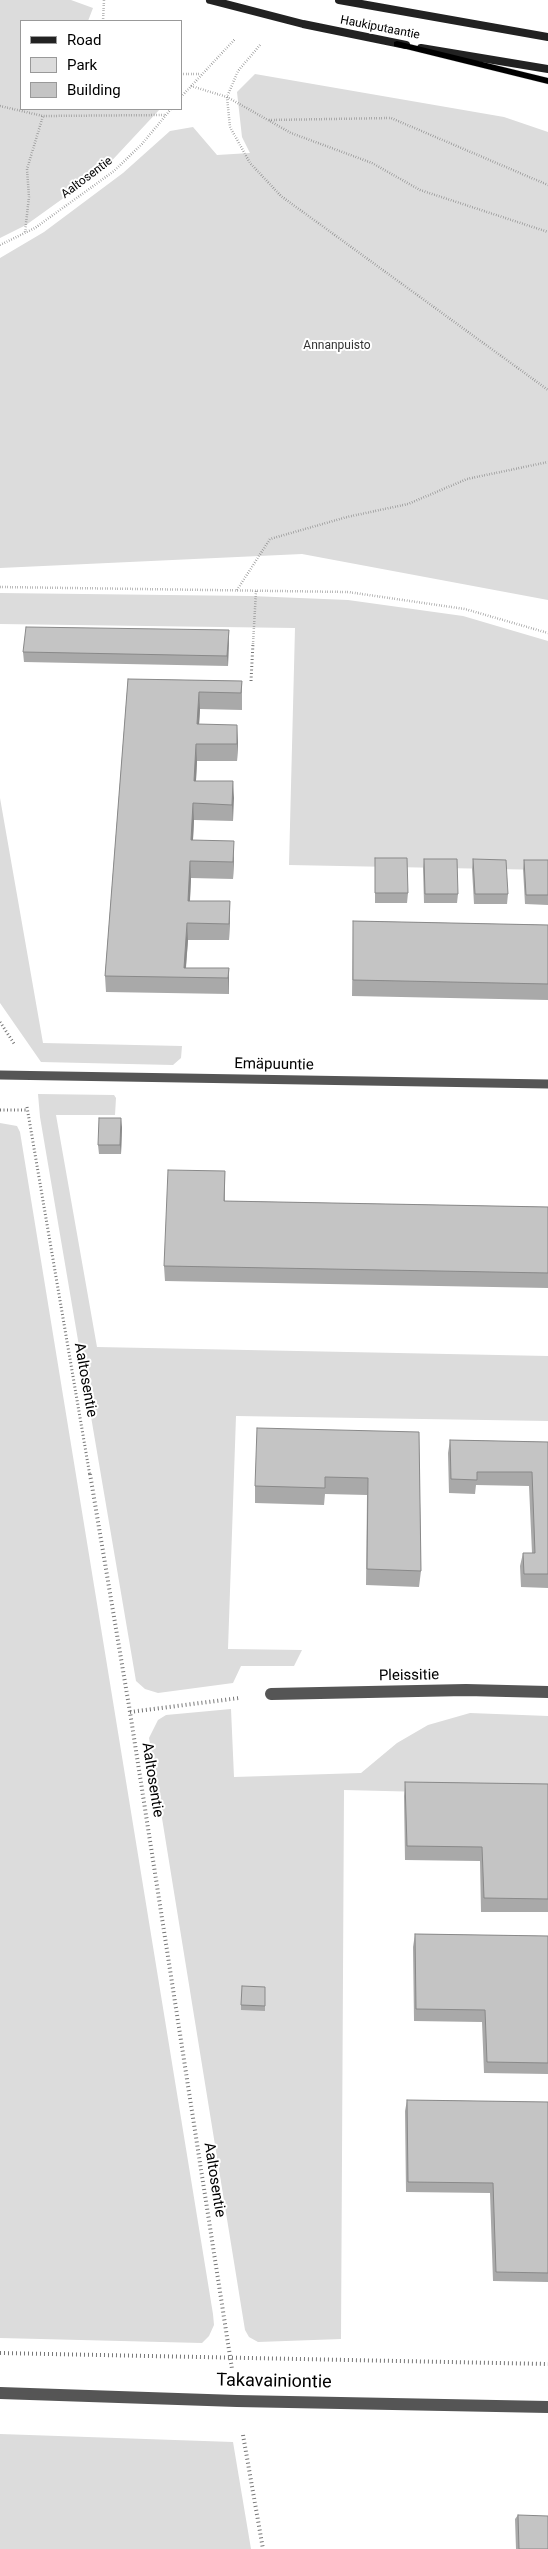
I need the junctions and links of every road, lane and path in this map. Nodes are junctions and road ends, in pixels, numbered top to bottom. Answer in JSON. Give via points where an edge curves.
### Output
{"nodes":[{"id":1,"x":104,"y":0,"type":"edge"},
{"id":2,"x":210,"y":0,"type":"edge"},
{"id":3,"x":339,"y":0,"type":"edge"},
{"id":4,"x":103,"y":20,"type":"edge"},
{"id":5,"x":237,"y":37,"type":"dead end"},
{"id":6,"x":548,"y":37,"type":"edge"},
{"id":7,"x":262,"y":43,"type":"dead end"},
{"id":8,"x":397,"y":44,"type":"junction"},
{"id":9,"x":548,"y":69,"type":"edge"},
{"id":10,"x":182,"y":74,"type":"edge"},
{"id":11,"x":201,"y":74,"type":"junction"},
{"id":12,"x":548,"y":81,"type":"edge"},
{"id":13,"x":191,"y":86,"type":"junction"},
{"id":14,"x":182,"y":96,"type":"edge"},
{"id":15,"x":227,"y":97,"type":"junction"},
{"id":16,"x":0,"y":106,"type":"edge"},
{"id":17,"x":170,"y":110,"type":"edge"},
{"id":18,"x":166,"y":115,"type":"junction"},
{"id":19,"x":43,"y":116,"type":"junction"},
{"id":20,"x":268,"y":120,"type":"junction"},
{"id":21,"x":548,"y":185,"type":"edge"},
{"id":22,"x":548,"y":232,"type":"edge"},
{"id":23,"x":25,"y":233,"type":"junction"},
{"id":24,"x":0,"y":245,"type":"edge"},
{"id":25,"x":548,"y":390,"type":"edge"},
{"id":26,"x":548,"y":462,"type":"edge"},
{"id":27,"x":0,"y":587,"type":"edge"},
{"id":28,"x":237,"y":590,"type":"junction"},
{"id":29,"x":256,"y":591,"type":"junction"},
{"id":30,"x":548,"y":633,"type":"edge"},
{"id":31,"x":251,"y":681,"type":"dead end"},
{"id":32,"x":0,"y":1022,"type":"edge"},
{"id":33,"x":0,"y":1075,"type":"edge"},
{"id":34,"x":24,"y":1076,"type":"junction"},
{"id":35,"x":548,"y":1084,"type":"edge"},
{"id":36,"x":0,"y":1110,"type":"edge"},
{"id":37,"x":27,"y":1110,"type":"junction"},
{"id":38,"x":548,"y":1692,"type":"edge"},
{"id":39,"x":271,"y":1694,"type":"joint"},
{"id":40,"x":130,"y":1712,"type":"junction"},
{"id":41,"x":0,"y":2353,"type":"edge"},
{"id":42,"x":231,"y":2358,"type":"junction"},
{"id":43,"x":548,"y":2364,"type":"edge"},
{"id":44,"x":0,"y":2393,"type":"edge"},
{"id":45,"x":237,"y":2401,"type":"junction"},
{"id":46,"x":548,"y":2407,"type":"edge"},
{"id":47,"x":263,"y":2549,"type":"edge"}],
"edges":[{"from":1,"to":4,"type":"path"},
{"from":2,"to":8,"type":"main road","name":"Haukiputaantie"},
{"from":3,"to":6,"type":"main road","name":"Haukiputaantie"},
{"from":5,"to":11,"type":"path"},
{"from":7,"to":15,"type":"path","via":[[238,71]]},
{"from":8,"to":9,"type":"main road","name":"Haukiputaantie"},
{"from":8,"to":12,"type":"highway"},
{"from":10,"to":11,"type":"path"},
{"from":11,"to":13,"type":"path"},
{"from":13,"to":14,"type":"path"},
{"from":13,"to":15,"type":"path"},
{"from":15,"to":20,"type":"path"},
{"from":15,"to":25,"type":"path","via":[[230,127],[250,163],[281,196]]},
{"from":16,"to":19,"type":"path"},
{"from":17,"to":18,"type":"path","name":"Aaltosentie"},
{"from":18,"to":19,"type":"path"},
{"from":18,"to":23,"type":"path","name":"Aaltosentie","via":[[114,171]]},
{"from":19,"to":23,"type":"path","via":[[27,169],[29,197]]},
{"from":20,"to":21,"type":"path","via":[[391,118]]},
{"from":20,"to":22,"type":"path","via":[[291,133],[372,163],[420,190]]},
{"from":23,"to":24,"type":"path","name":"Aaltosentie"},
{"from":26,"to":28,"type":"path","via":[[467,479],[408,504],[270,539]]},
{"from":27,"to":28,"type":"path"},
{"from":28,"to":29,"type":"path"},
{"from":29,"to":30,"type":"path","via":[[348,592],[466,609]]},
{"from":29,"to":31,"type":"path"},
{"from":32,"to":34,"type":"path","name":"Aaltosentie","via":[[26,1060]]},
{"from":33,"to":34,"type":"street","name":"Emäpuuntie"},
{"from":34,"to":35,"type":"street","name":"Emäpuuntie"},
{"from":34,"to":37,"type":"path","name":"Aaltosentie"},
{"from":36,"to":37,"type":"path"},
{"from":37,"to":40,"type":"path","name":"Aaltosentie"},
{"from":38,"to":39,"type":"street","name":"Pleissitie","via":[[466,1690]]},
{"from":39,"to":40,"type":"path"},
{"from":40,"to":42,"type":"path","name":"Aaltosentie"},
{"from":41,"to":42,"type":"path"},
{"from":42,"to":43,"type":"path"},
{"from":42,"to":45,"type":"path","name":"Aaltosentie"},
{"from":44,"to":45,"type":"street","name":"Takavainiontie"},
{"from":45,"to":46,"type":"street","name":"Takavainiontie"},
{"from":45,"to":47,"type":"path","name":"Aaltosentie"}]}
